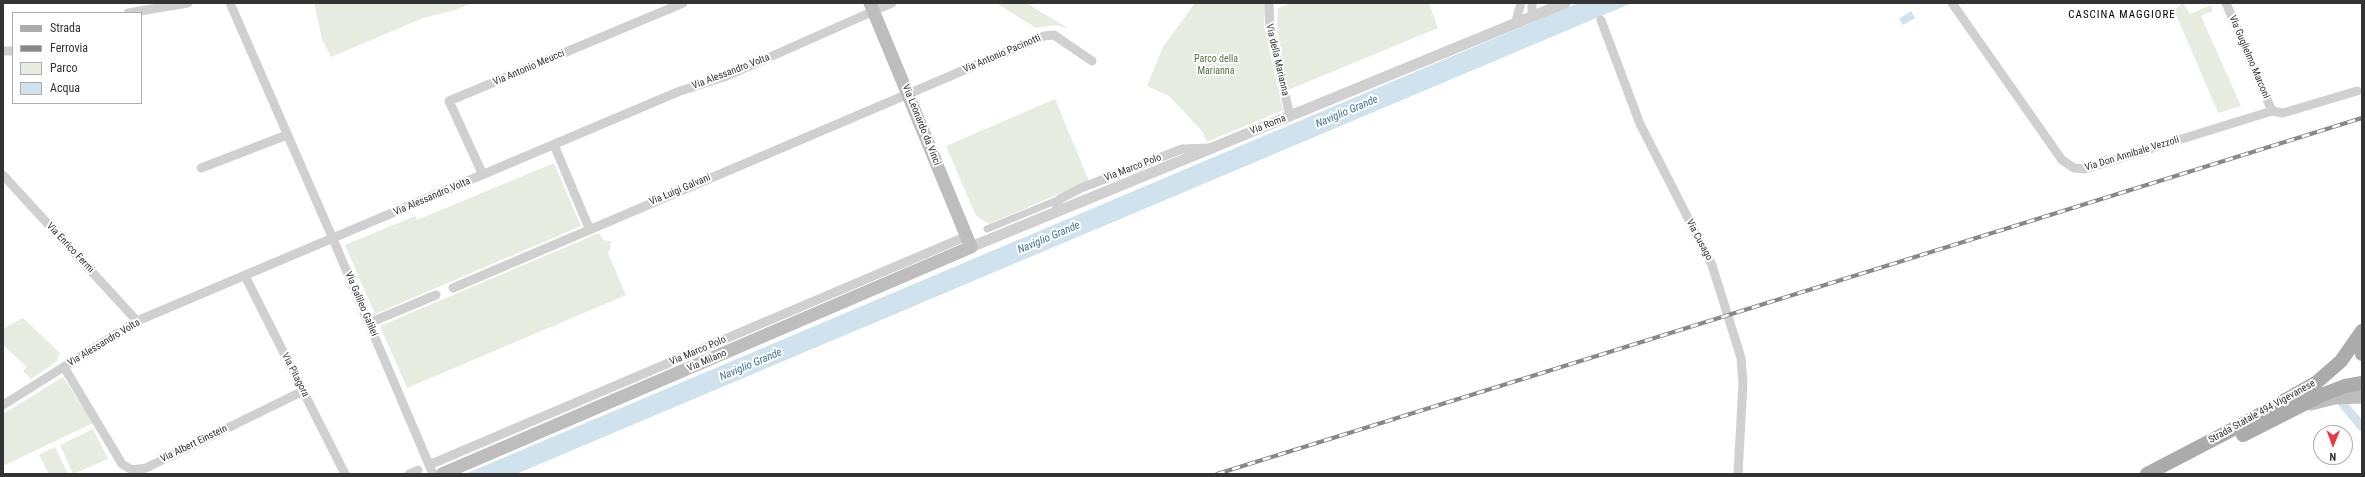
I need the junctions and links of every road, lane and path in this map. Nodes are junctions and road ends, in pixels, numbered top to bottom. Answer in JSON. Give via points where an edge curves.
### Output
{"nodes":[{"id":1,"x":188,"y":3,"type":"edge"},
{"id":2,"x":230,"y":3,"type":"edge"},
{"id":3,"x":683,"y":3,"type":"edge"},
{"id":4,"x":892,"y":3,"type":"edge"},
{"id":5,"x":1269,"y":3,"type":"edge"},
{"id":6,"x":1521,"y":3,"type":"edge"},
{"id":7,"x":1532,"y":3,"type":"edge"},
{"id":8,"x":1565,"y":3,"type":"edge"},
{"id":9,"x":1952,"y":3,"type":"edge"},
{"id":10,"x":2226,"y":3,"type":"edge"},
{"id":11,"x":872,"y":7,"type":"edge"},
{"id":12,"x":134,"y":12,"type":"edge"},
{"id":13,"x":1532,"y":17,"type":"junction"},
{"id":14,"x":1601,"y":20,"type":"dead end"},
{"id":15,"x":1515,"y":24,"type":"junction"},
{"id":16,"x":1092,"y":61,"type":"dead end"},
{"id":17,"x":2357,"y":91,"type":"dead end"},
{"id":18,"x":908,"y":94,"type":"junction"},
{"id":19,"x":2272,"y":111,"type":"junction"},
{"id":20,"x":1290,"y":116,"type":"junction"},
{"id":21,"x":286,"y":135,"type":"junction"},
{"id":22,"x":554,"y":145,"type":"junction"},
{"id":23,"x":1210,"y":148,"type":"junction"},
{"id":24,"x":201,"y":168,"type":"dead end"},
{"id":25,"x":3,"y":175,"type":"edge"},
{"id":26,"x":484,"y":175,"type":"junction"},
{"id":27,"x":1060,"y":199,"type":"junction"},
{"id":28,"x":1054,"y":212,"type":"junction"},
{"id":29,"x":589,"y":228,"type":"junction"},
{"id":30,"x":987,"y":229,"type":"dead end"},
{"id":31,"x":333,"y":239,"type":"junction"},
{"id":32,"x":969,"y":242,"type":"junction"},
{"id":33,"x":245,"y":276,"type":"junction"},
{"id":34,"x":453,"y":288,"type":"dead end"},
{"id":35,"x":436,"y":295,"type":"dead end"},
{"id":36,"x":137,"y":321,"type":"junction"},
{"id":37,"x":369,"y":323,"type":"junction"},
{"id":38,"x":2362,"y":332,"type":"edge"},
{"id":39,"x":2362,"y":354,"type":"edge"},
{"id":40,"x":64,"y":367,"type":"junction"},
{"id":41,"x":2362,"y":383,"type":"edge"},
{"id":42,"x":304,"y":391,"type":"junction"},
{"id":43,"x":2362,"y":397,"type":"edge"},
{"id":44,"x":3,"y":405,"type":"edge"},
{"id":45,"x":2288,"y":411,"type":"junction"},
{"id":46,"x":431,"y":470,"type":"edge"},
{"id":47,"x":139,"y":472,"type":"edge"},
{"id":48,"x":344,"y":474,"type":"edge"},
{"id":49,"x":442,"y":474,"type":"edge"},
{"id":50,"x":1738,"y":474,"type":"edge"},
{"id":51,"x":2147,"y":474,"type":"edge"},
{"id":52,"x":2168,"y":474,"type":"edge"}],
"edges":[{"from":1,"to":12,"type":"street"},
{"from":2,"to":21,"type":"street","name":"Via Galileo Galilei"},
{"from":3,"to":26,"type":"street","name":"Via Antonio Meucci","via":[[449,101]]},
{"from":4,"to":11,"type":"street","name":"Via Alessandro Volta"},
{"from":5,"to":20,"type":"street","name":"Via della Marianna","via":[[1270,30]]},
{"from":6,"to":15,"type":"street"},
{"from":7,"to":13,"type":"street"},
{"from":8,"to":13,"type":"street","name":"Via Roma"},
{"from":9,"to":19,"type":"street","name":"Via Don Annibale Vezzoli","via":[[2062,160],[2074,168],[2085,169]]},
{"from":10,"to":19,"type":"street","name":"Via Guglielmo Marconi"},
{"from":11,"to":18,"type":"main road","name":"Via Leonardo da Vinci"},
{"from":11,"to":22,"type":"street","name":"Via Alessandro Volta","via":[[727,76],[680,91]]},
{"from":13,"to":15,"type":"street","name":"Via Roma"},
{"from":14,"to":50,"type":"street","name":"Via Cusago","via":[[1640,124],[1712,265],[1741,358],[1743,383]]},
{"from":15,"to":20,"type":"street","name":"Via Roma"},
{"from":16,"to":18,"type":"street","name":"Via Antonio Pacinotti","via":[[1054,35],[1044,36]]},
{"from":17,"to":19,"type":"street","name":"Via Don Annibale Vezzoli","via":[[2283,113]]},
{"from":18,"to":29,"type":"street","name":"Via Luigi Galvani"},
{"from":18,"to":32,"type":"main road","name":"Via Leonardo da Vinci"},
{"from":20,"to":23,"type":"street","name":"Via Roma"},
{"from":21,"to":24,"type":"street"},
{"from":21,"to":31,"type":"street","name":"Via Galileo Galilei"},
{"from":22,"to":26,"type":"street","name":"Via Alessandro Volta"},
{"from":22,"to":29,"type":"street"},
{"from":23,"to":27,"type":"street","name":"Via Marco Polo","via":[[1182,149]]},
{"from":23,"to":28,"type":"street","name":"Via Roma"},
{"from":25,"to":36,"type":"street","name":"Via Enrico Fermi"},
{"from":26,"to":31,"type":"street","name":"Via Alessandro Volta"},
{"from":27,"to":28,"type":"street"},
{"from":27,"to":30,"type":"street","name":"Via Marco Polo"},
{"from":28,"to":32,"type":"street","name":"Via Roma"},
{"from":29,"to":34,"type":"street","name":"Via Luigi Galvani"},
{"from":31,"to":33,"type":"street","name":"Via Alessandro Volta"},
{"from":31,"to":37,"type":"street","name":"Via Galileo Galilei"},
{"from":32,"to":46,"type":"street","name":"Via Marco Polo"},
{"from":32,"to":49,"type":"main road","name":"Via Milano"},
{"from":33,"to":36,"type":"street","name":"Via Alessandro Volta"},
{"from":33,"to":42,"type":"street","name":"Via Pitagora"},
{"from":35,"to":37,"type":"street"},
{"from":36,"to":40,"type":"street","name":"Via Alessandro Volta"},
{"from":37,"to":46,"type":"street","name":"Via Galileo Galilei"},
{"from":38,"to":39,"type":"main road","name":"Strada Statale 494 Vigevanese"},
{"from":38,"to":51,"type":"main road","name":"Strada Statale 494 Vigevanese","via":[[2341,361],[2317,382]]},
{"from":40,"to":44,"type":"street","name":"Via Alessandro Volta"},
{"from":40,"to":47,"type":"street","name":"Via Albert Einstein","via":[[122,464],[129,470]]},
{"from":41,"to":45,"type":"main road","name":"Strada Statale 494 Vigevanese","via":[[2345,386]]},
{"from":42,"to":47,"type":"street","name":"Via Albert Einstein"},
{"from":42,"to":48,"type":"street","name":"Via Pitagora"},
{"from":43,"to":45,"type":"main road","via":[[2335,398]]},
{"from":45,"to":52,"type":"main road","name":"Strada Statale 494 Vigevanese"}]}
